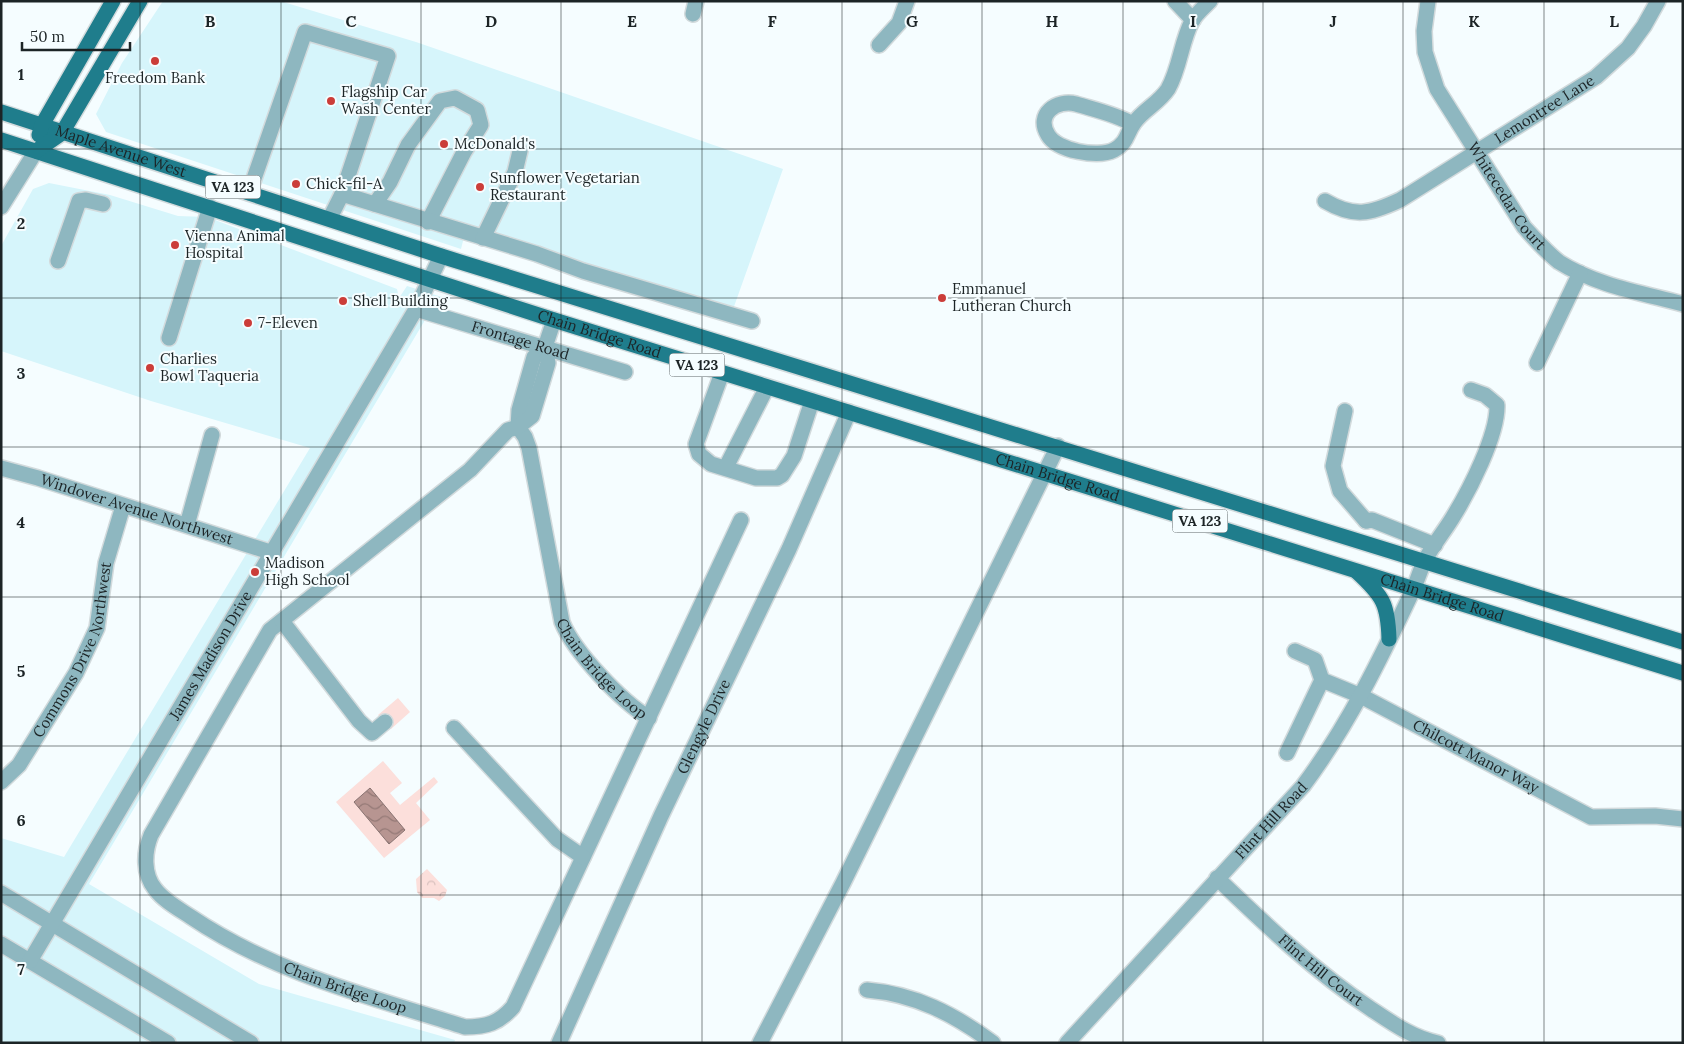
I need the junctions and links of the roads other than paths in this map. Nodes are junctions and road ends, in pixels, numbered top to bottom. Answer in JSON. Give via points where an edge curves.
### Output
{"nodes":[{"id":1,"x":113,"y":1,"type":"edge"},
{"id":2,"x":140,"y":1,"type":"edge"},
{"id":3,"x":907,"y":1,"type":"edge"},
{"id":4,"x":1175,"y":1,"type":"edge"},
{"id":5,"x":1210,"y":1,"type":"edge"},
{"id":6,"x":1428,"y":1,"type":"edge"},
{"id":7,"x":1658,"y":1,"type":"edge"},
{"id":8,"x":1193,"y":20,"type":"junction"},
{"id":9,"x":880,"y":45,"type":"dead end"},
{"id":10,"x":1,"y":112,"type":"edge"},
{"id":11,"x":1134,"y":124,"type":"junction"},
{"id":12,"x":42,"y":125,"type":"junction"},
{"id":13,"x":62,"y":133,"type":"junction"},
{"id":14,"x":1,"y":140,"type":"edge"},
{"id":15,"x":36,"y":151,"type":"junction"},
{"id":16,"x":520,"y":151,"type":"dead end"},
{"id":17,"x":1476,"y":152,"type":"junction"},
{"id":18,"x":249,"y":193,"type":"junction"},
{"id":19,"x":342,"y":194,"type":"junction"},
{"id":20,"x":1325,"y":201,"type":"dead end"},
{"id":21,"x":103,"y":204,"type":"dead end"},
{"id":22,"x":375,"y":204,"type":"junction"},
{"id":23,"x":1,"y":207,"type":"edge"},
{"id":24,"x":210,"y":207,"type":"junction"},
{"id":25,"x":330,"y":218,"type":"junction"},
{"id":26,"x":428,"y":222,"type":"junction"},
{"id":27,"x":482,"y":238,"type":"junction"},
{"id":28,"x":441,"y":256,"type":"junction"},
{"id":29,"x":58,"y":261,"type":"dead end"},
{"id":30,"x":1580,"y":273,"type":"junction"},
{"id":31,"x":431,"y":281,"type":"junction"},
{"id":32,"x":1683,"y":304,"type":"edge"},
{"id":33,"x":416,"y":309,"type":"junction"},
{"id":34,"x":554,"y":320,"type":"junction"},
{"id":35,"x":752,"y":321,"type":"dead end"},
{"id":36,"x":169,"y":338,"type":"dead end"},
{"id":37,"x":545,"y":347,"type":"junction"},
{"id":38,"x":1538,"y":363,"type":"dead end"},
{"id":39,"x":625,"y":372,"type":"dead end"},
{"id":40,"x":722,"y":373,"type":"junction"},
{"id":41,"x":767,"y":387,"type":"junction"},
{"id":42,"x":1471,"y":390,"type":"dead end"},
{"id":43,"x":812,"y":400,"type":"junction"},
{"id":44,"x":1345,"y":411,"type":"dead end"},
{"id":45,"x":849,"y":412,"type":"junction"},
{"id":46,"x":518,"y":427,"type":"junction"},
{"id":47,"x":212,"y":435,"type":"dead end"},
{"id":48,"x":1058,"y":446,"type":"junction"},
{"id":49,"x":1,"y":468,"type":"edge"},
{"id":50,"x":726,"y":468,"type":"junction"},
{"id":51,"x":1046,"y":472,"type":"junction"},
{"id":52,"x":123,"y":506,"type":"junction"},
{"id":53,"x":741,"y":520,"type":"dead end"},
{"id":54,"x":1366,"y":521,"type":"junction"},
{"id":55,"x":187,"y":525,"type":"junction"},
{"id":56,"x":1356,"y":540,"type":"junction"},
{"id":57,"x":1435,"y":545,"type":"junction"},
{"id":58,"x":272,"y":553,"type":"junction"},
{"id":59,"x":1424,"y":561,"type":"junction"},
{"id":60,"x":1354,"y":569,"type":"junction"},
{"id":61,"x":1414,"y":588,"type":"junction"},
{"id":62,"x":282,"y":621,"type":"junction"},
{"id":63,"x":1389,"y":639,"type":"junction"},
{"id":64,"x":1683,"y":642,"type":"edge"},
{"id":65,"x":1295,"y":651,"type":"dead end"},
{"id":66,"x":1683,"y":672,"type":"edge"},
{"id":67,"x":1322,"y":680,"type":"junction"},
{"id":68,"x":1361,"y":696,"type":"junction"},
{"id":69,"x":649,"y":718,"type":"junction"},
{"id":70,"x":385,"y":722,"type":"dead end"},
{"id":71,"x":454,"y":728,"type":"dead end"},
{"id":72,"x":1287,"y":754,"type":"dead end"},
{"id":73,"x":1,"y":782,"type":"edge"},
{"id":74,"x":1683,"y":819,"type":"edge"},
{"id":75,"x":584,"y":857,"type":"junction"},
{"id":76,"x":1217,"y":878,"type":"junction"},
{"id":77,"x":1,"y":893,"type":"edge"},
{"id":78,"x":54,"y":924,"type":"junction"},
{"id":79,"x":1,"y":944,"type":"edge"},
{"id":80,"x":30,"y":961,"type":"junction"},
{"id":81,"x":866,"y":990,"type":"dead end"},
{"id":82,"x":168,"y":1043,"type":"edge"},
{"id":83,"x":251,"y":1043,"type":"edge"},
{"id":84,"x":559,"y":1043,"type":"edge"},
{"id":85,"x":760,"y":1043,"type":"edge"},
{"id":86,"x":993,"y":1043,"type":"edge"},
{"id":87,"x":1067,"y":1043,"type":"edge"},
{"id":88,"x":1438,"y":1043,"type":"edge"}],
"edges":[{"from":1,"to":12,"type":"main road"},
{"from":2,"to":13,"type":"main road"},
{"from":3,"to":9,"type":"street","via":[[899,23]]},
{"from":4,"to":8,"type":"street"},
{"from":5,"to":8,"type":"street"},
{"from":6,"to":17,"type":"street","name":"Whitecedar Court","via":[[1424,31],[1430,71],[1437,89]]},
{"from":7,"to":17,"type":"street","name":"Lemontree Lane","via":[[1644,26],[1614,62],[1596,77]]},
{"from":8,"to":11,"type":"street","via":[[1170,87],[1162,99]]},
{"from":10,"to":12,"type":"main road","name":"Maple Avenue West","number":"VA 123"},
{"from":11,"to":11,"type":"street","via":[[1123,143],[1101,154],[1088,154],[1056,144],[1044,126],[1050,110],[1067,102],[1118,116]]},
{"from":12,"to":13,"type":"main road","name":"Maple Avenue West","number":"VA 123"},
{"from":12,"to":15,"type":"main road"},
{"from":13,"to":15,"type":"main road"},
{"from":13,"to":18,"type":"main road","name":"Maple Avenue West","number":"VA 123"},
{"from":14,"to":15,"type":"main road","name":"Maple Avenue West","number":"VA 123"},
{"from":15,"to":23,"type":"street"},
{"from":15,"to":24,"type":"main road","name":"Maple Avenue West","number":"VA 123"},
{"from":16,"to":27,"type":"street","via":[[515,172]]},
{"from":17,"to":20,"type":"street","name":"Lemontree Lane","via":[[1379,210],[1351,212]]},
{"from":17,"to":30,"type":"street","name":"Whitecedar Court","via":[[1524,227],[1553,256]]},
{"from":18,"to":19,"type":"street","via":[[305,32],[388,56]]},
{"from":18,"to":25,"type":"main road","name":"Maple Avenue West","number":"VA 123"},
{"from":19,"to":22,"type":"street"},
{"from":19,"to":25,"type":"street"},
{"from":21,"to":29,"type":"street","via":[[79,200]]},
{"from":22,"to":26,"type":"street"},
{"from":22,"to":26,"type":"street","via":[[408,145],[440,101],[455,98],[476,110],[481,125]]},
{"from":24,"to":31,"type":"main road","name":"Maple Avenue West","number":"VA 123"},
{"from":24,"to":36,"type":"street"},
{"from":25,"to":28,"type":"main road","name":"Maple Avenue West","number":"VA 123"},
{"from":26,"to":27,"type":"street"},
{"from":27,"to":35,"type":"street"},
{"from":28,"to":31,"type":"street","name":"James Madison Drive"},
{"from":28,"to":48,"type":"main road","name":"Chain Bridge Road","number":"VA 123"},
{"from":30,"to":32,"type":"street","name":"Whitecedar Court"},
{"from":30,"to":38,"type":"street"},
{"from":31,"to":33,"type":"street","name":"James Madison Drive"},
{"from":31,"to":34,"type":"main road","name":"Chain Bridge Road","number":"VA 123"},
{"from":33,"to":37,"type":"street","name":"Frontage Road"},
{"from":33,"to":58,"type":"street","name":"James Madison Drive"},
{"from":34,"to":37,"type":"street","name":"Chain Bridge Loop"},
{"from":34,"to":40,"type":"main road","name":"Chain Bridge Road","number":"VA 123"},
{"from":37,"to":39,"type":"street","name":"Frontage Road"},
{"from":37,"to":46,"type":"street","name":"Chain Bridge Loop","via":[[548,363],[532,416]]},
{"from":40,"to":41,"type":"main road","name":"Chain Bridge Road","number":"VA 123"},
{"from":40,"to":50,"type":"street","via":[[696,444],[700,454],[711,464]]},
{"from":41,"to":43,"type":"main road","name":"Chain Bridge Road","number":"VA 123"},
{"from":41,"to":50,"type":"street"},
{"from":42,"to":57,"type":"street","name":"Flint Hill Road","via":[[1497,405],[1497,416],[1491,439],[1472,480]]},
{"from":43,"to":45,"type":"main road","name":"Chain Bridge Road","number":"VA 123"},
{"from":43,"to":50,"type":"street","via":[[794,456],[782,475],[756,478]]},
{"from":44,"to":54,"type":"street","via":[[1333,466],[1340,491]]},
{"from":45,"to":51,"type":"main road","name":"Chain Bridge Road","number":"VA 123"},
{"from":45,"to":84,"type":"street","name":"Glengyle Drive"},
{"from":46,"to":62,"type":"street","name":"Chain Bridge Loop","via":[[508,430],[470,470]]},
{"from":46,"to":69,"type":"street","name":"Chain Bridge Loop","via":[[529,448],[562,622],[568,635],[631,707]]},
{"from":47,"to":55,"type":"street"},
{"from":48,"to":51,"type":"street"},
{"from":48,"to":56,"type":"main road","name":"Chain Bridge Road","number":"VA 123"},
{"from":49,"to":52,"type":"street","name":"Windover Avenue Northwest"},
{"from":51,"to":60,"type":"main road","name":"Chain Bridge Road","number":"VA 123"},
{"from":51,"to":85,"type":"street","via":[[843,883]]},
{"from":52,"to":55,"type":"street","name":"Windover Avenue Northwest"},
{"from":52,"to":73,"type":"street","name":"Commons Drive Northwest","via":[[106,563],[96,628],[76,672],[19,765]]},
{"from":53,"to":69,"type":"street"},
{"from":54,"to":56,"type":"street"},
{"from":54,"to":57,"type":"street","via":[[1372,520]]},
{"from":55,"to":58,"type":"street","name":"Windover Avenue Northwest"},
{"from":56,"to":59,"type":"main road","name":"Chain Bridge Road","number":"VA 123"},
{"from":57,"to":59,"type":"street","name":"Flint Hill Road"},
{"from":58,"to":78,"type":"street","name":"James Madison Drive"},
{"from":59,"to":61,"type":"street","name":"Flint Hill Road"},
{"from":59,"to":64,"type":"main road","name":"Chain Bridge Road","number":"VA 123"},
{"from":60,"to":61,"type":"main road","name":"Chain Bridge Road","number":"VA 123"},
{"from":60,"to":63,"type":"main road","via":[[1384,600]]},
{"from":61,"to":63,"type":"street","name":"Flint Hill Road"},
{"from":61,"to":66,"type":"main road","name":"Chain Bridge Road","number":"VA 123"},
{"from":62,"to":70,"type":"street","via":[[359,722],[372,733]]},
{"from":62,"to":75,"type":"street","name":"Chain Bridge Loop","via":[[270,630],[148,842],[148,875],[166,900],[242,948],[300,974],[465,1027],[480,1027],[503,1019],[514,1007]]},
{"from":63,"to":68,"type":"street","name":"Flint Hill Road"},
{"from":65,"to":67,"type":"street","via":[[1314,660]]},
{"from":67,"to":68,"type":"street","name":"Chilcott Manor Way"},
{"from":67,"to":72,"type":"street"},
{"from":68,"to":74,"type":"street","name":"Chilcott Manor Way","via":[[1591,817]]},
{"from":68,"to":76,"type":"street","name":"Flint Hill Road","via":[[1325,757],[1303,786]]},
{"from":69,"to":75,"type":"street","name":"Chain Bridge Loop"},
{"from":71,"to":75,"type":"street","via":[[557,839]]},
{"from":76,"to":87,"type":"street","name":"Flint Hill Road"},
{"from":76,"to":88,"type":"street","name":"Flint Hill Court","via":[[1273,931],[1346,992],[1411,1034]]},
{"from":77,"to":78,"type":"street"},
{"from":78,"to":80,"type":"street","name":"James Madison Drive"},
{"from":78,"to":83,"type":"street"},
{"from":79,"to":80,"type":"street"},
{"from":80,"to":82,"type":"street"},
{"from":81,"to":86,"type":"street","via":[[916,998],[944,1010]]}]}
